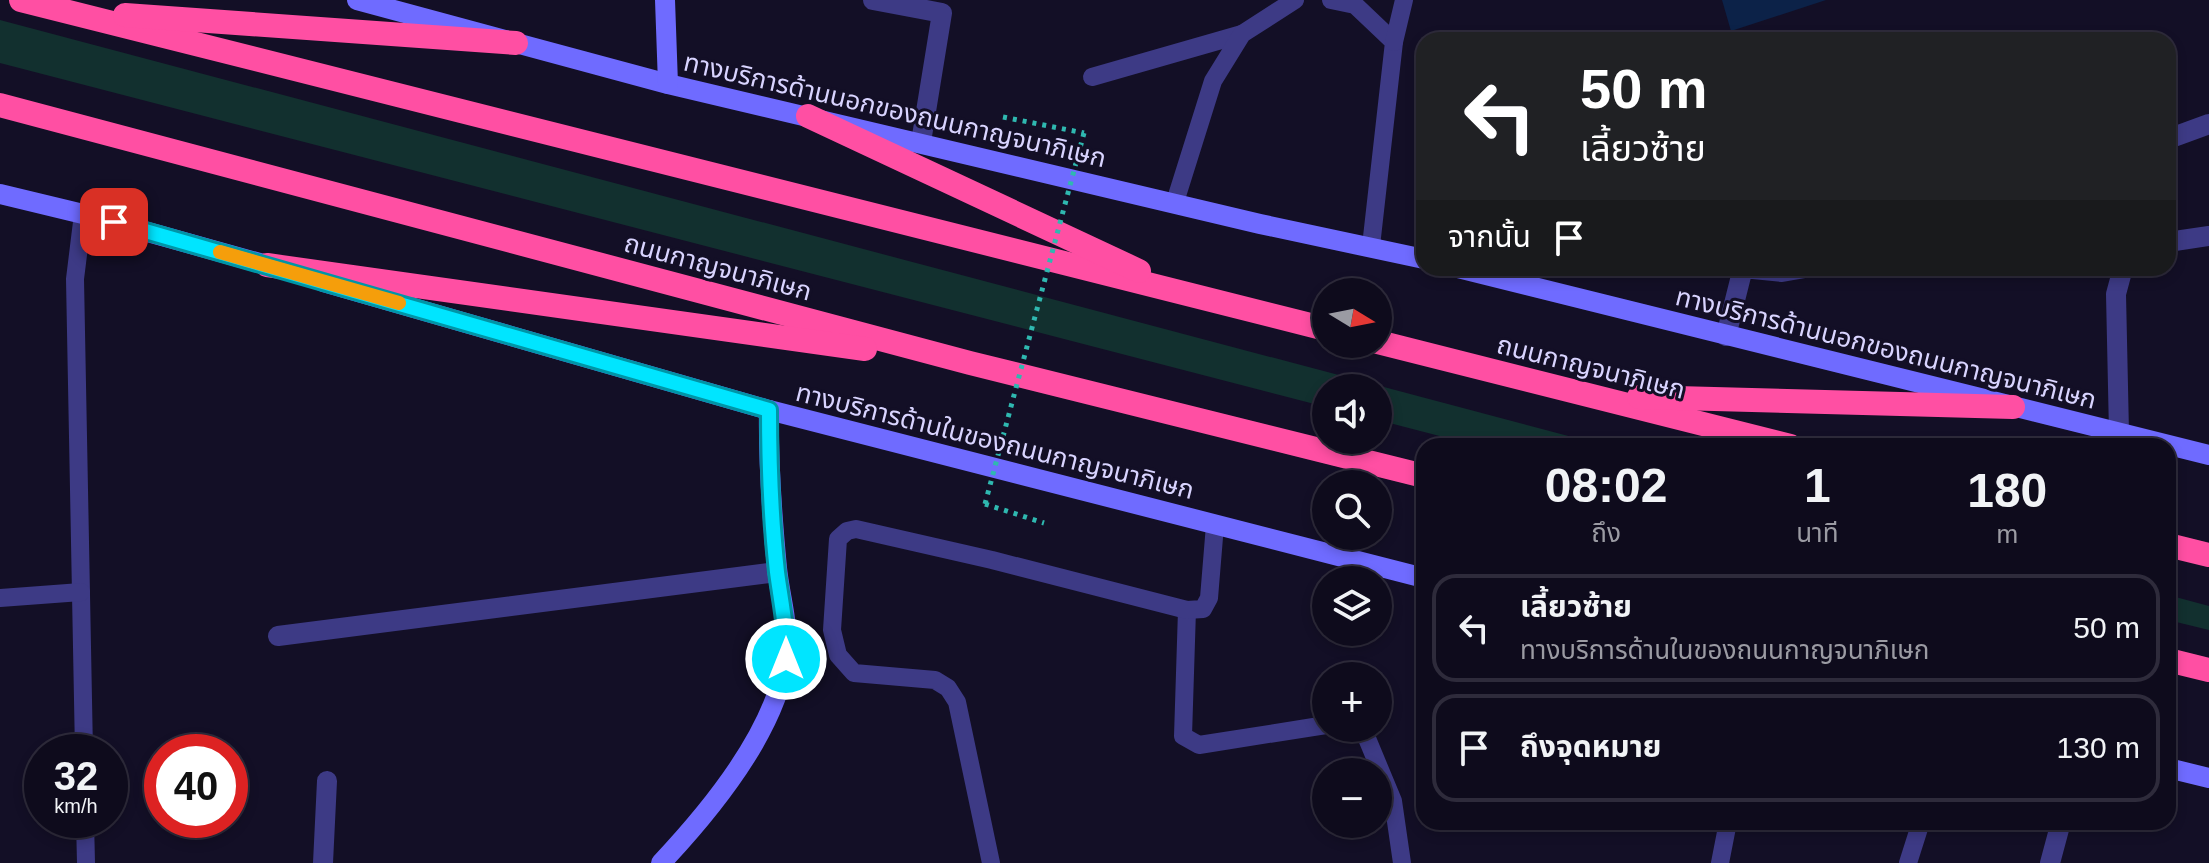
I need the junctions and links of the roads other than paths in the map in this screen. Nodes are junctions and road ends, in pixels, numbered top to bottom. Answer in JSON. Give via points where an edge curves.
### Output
{"nodes":[{"id":1,"x":21,"y":0,"type":"edge"},
{"id":2,"x":357,"y":0,"type":"edge"},
{"id":3,"x":665,"y":0,"type":"edge"},
{"id":4,"x":873,"y":0,"type":"edge"},
{"id":5,"x":1295,"y":0,"type":"edge"},
{"id":6,"x":1331,"y":0,"type":"edge"},
{"id":7,"x":1404,"y":0,"type":"edge"},
{"id":8,"x":943,"y":6,"type":"edge"},
{"id":9,"x":63,"y":11,"type":"junction"},
{"id":10,"x":1242,"y":34,"type":"junction"},
{"id":11,"x":1394,"y":42,"type":"junction"},
{"id":12,"x":516,"y":43,"type":"junction"},
{"id":13,"x":1092,"y":77,"type":"dead end"},
{"id":14,"x":668,"y":84,"type":"junction"},
{"id":15,"x":0,"y":105,"type":"edge"},
{"id":16,"x":808,"y":116,"type":"junction"},
{"id":17,"x":2209,"y":124,"type":"edge"},
{"id":18,"x":2176,"y":136,"type":"edge"},
{"id":19,"x":921,"y":142,"type":"junction"},
{"id":20,"x":0,"y":194,"type":"edge"},
{"id":21,"x":1175,"y":202,"type":"junction"},
{"id":22,"x":83,"y":214,"type":"junction"},
{"id":23,"x":2209,"y":236,"type":"edge"},
{"id":24,"x":2176,"y":241,"type":"edge"},
{"id":25,"x":1371,"y":246,"type":"junction"},
{"id":26,"x":1416,"y":257,"type":"edge"},
{"id":27,"x":267,"y":265,"type":"junction"},
{"id":28,"x":1490,"y":276,"type":"edge"},
{"id":29,"x":1741,"y":276,"type":"edge"},
{"id":30,"x":2121,"y":276,"type":"edge"},
{"id":31,"x":1191,"y":295,"type":"junction"},
{"id":32,"x":1312,"y":325,"type":"edge"},
{"id":33,"x":1726,"y":336,"type":"junction"},
{"id":34,"x":1392,"y":346,"type":"edge"},
{"id":35,"x":970,"y":363,"type":"junction"},
{"id":36,"x":1592,"y":396,"type":"junction"},
{"id":37,"x":2013,"y":407,"type":"junction"},
{"id":38,"x":769,"y":410,"type":"junction"},
{"id":39,"x":2119,"y":433,"type":"junction"},
{"id":40,"x":1758,"y":438,"type":"edge"},
{"id":41,"x":2139,"y":438,"type":"edge"},
{"id":42,"x":2176,"y":447,"type":"edge"},
{"id":43,"x":2209,"y":455,"type":"edge"},
{"id":44,"x":1416,"y":474,"type":"edge"},
{"id":45,"x":1215,"y":525,"type":"junction"},
{"id":46,"x":2176,"y":547,"type":"edge"},
{"id":47,"x":2209,"y":555,"type":"edge"},
{"id":48,"x":777,"y":572,"type":"junction"},
{"id":49,"x":1416,"y":576,"type":"edge"},
{"id":50,"x":81,"y":592,"type":"junction"},
{"id":51,"x":0,"y":598,"type":"edge"},
{"id":52,"x":1187,"y":610,"type":"junction"},
{"id":53,"x":278,"y":636,"type":"dead end"},
{"id":54,"x":2176,"y":662,"type":"edge"},
{"id":55,"x":2209,"y":670,"type":"edge"},
{"id":56,"x":1312,"y":727,"type":"edge"},
{"id":57,"x":84,"y":734,"type":"edge"},
{"id":58,"x":1368,"y":742,"type":"edge"},
{"id":59,"x":2176,"y":770,"type":"edge"},
{"id":60,"x":2209,"y":778,"type":"edge"},
{"id":61,"x":327,"y":781,"type":"dead end"},
{"id":62,"x":1726,"y":830,"type":"edge"},
{"id":63,"x":1918,"y":830,"type":"edge"},
{"id":64,"x":2059,"y":830,"type":"edge"},
{"id":65,"x":85,"y":838,"type":"edge"},
{"id":66,"x":86,"y":863,"type":"edge"},
{"id":67,"x":323,"y":863,"type":"edge"},
{"id":68,"x":661,"y":863,"type":"edge"},
{"id":69,"x":991,"y":863,"type":"edge"},
{"id":70,"x":1402,"y":863,"type":"edge"},
{"id":71,"x":1720,"y":863,"type":"edge"},
{"id":72,"x":1908,"y":863,"type":"edge"},
{"id":73,"x":2050,"y":863,"type":"edge"}],
"edges":[{"from":1,"to":9,"type":"highway"},
{"from":2,"to":12,"type":"main road","name":"ทางบริการด้านนอกของถนนกาญจนาภิเษก"},
{"from":3,"to":14,"type":"main road"},
{"from":4,"to":8,"type":"street"},
{"from":5,"to":10,"type":"lane"},
{"from":6,"to":11,"type":"lane","via":[[1355,5]]},
{"from":7,"to":11,"type":"lane"},
{"from":8,"to":19,"type":"street"},
{"from":9,"to":12,"type":"highway"},
{"from":9,"to":31,"type":"highway"},
{"from":10,"to":13,"type":"lane"},
{"from":10,"to":21,"type":"lane","via":[[1213,81]]},
{"from":11,"to":25,"type":"lane"},
{"from":12,"to":14,"type":"main road","name":"ทางบริการด้านนอกของถนนกาญจนาภิเษก"},
{"from":14,"to":16,"type":"main road","name":"ทางบริการด้านนอกของถนนกาญจนาภิเษก"},
{"from":15,"to":35,"type":"highway","name":"ถนนกาญจนาภิเษก"},
{"from":16,"to":19,"type":"main road","name":"ทางบริการด้านนอกของถนนกาญจนาภิเษก"},
{"from":16,"to":31,"type":"highway"},
{"from":17,"to":18,"type":"street"},
{"from":19,"to":21,"type":"main road","name":"ทางบริการด้านนอกของถนนกาญจนาภิเษก"},
{"from":20,"to":22,"type":"main road","name":"ทางบริการด้านในของถนนกาญจนาภิเษก"},
{"from":21,"to":25,"type":"main road","name":"ทางบริการด้านนอกของถนนกาญจนาภิเษก"},
{"from":22,"to":27,"type":"main road","name":"ทางบริการด้านในของถนนกาญจนาภิเษก"},
{"from":22,"to":50,"type":"lane","via":[[75,279]]},
{"from":23,"to":24,"type":"street"},
{"from":25,"to":26,"type":"main road","name":"ทางบริการด้านนอกของถนนกาญจนาภิเษก"},
{"from":27,"to":35,"type":"highway"},
{"from":27,"to":38,"type":"main road","name":"ทางบริการด้านในของถนนกาญจนาภิเษก"},
{"from":28,"to":33,"type":"main road","name":"ทางบริการด้านนอกของถนนกาญจนาภิเษก"},
{"from":29,"to":33,"type":"street"},
{"from":30,"to":39,"type":"street","via":[[2116,294]]},
{"from":31,"to":32,"type":"highway"},
{"from":33,"to":37,"type":"main road","name":"ทางบริการด้านนอกของถนนกาญจนาภิเษก"},
{"from":34,"to":36,"type":"highway","name":"ถนนกาญจนาภิเษก"},
{"from":35,"to":44,"type":"highway","name":"ถนนกาญจนาภิเษก"},
{"from":36,"to":37,"type":"highway"},
{"from":36,"to":40,"type":"highway","name":"ถนนกาญจนาภิเษก"},
{"from":37,"to":39,"type":"main road","name":"ทางบริการด้านนอกของถนนกาญจนาภิเษก"},
{"from":38,"to":45,"type":"main road","name":"ทางบริการด้านในของถนนกาญจนาภิเษก"},
{"from":38,"to":48,"type":"main road"},
{"from":39,"to":41,"type":"main road","name":"ทางบริการด้านนอกของถนนกาญจนาภิเษก"},
{"from":42,"to":43,"type":"main road","name":"ทางบริการด้านนอกของถนนกาญจนาภิเษก"},
{"from":45,"to":49,"type":"main road","name":"ทางบริการด้านในของถนนกาญจนาภิเษก"},
{"from":45,"to":52,"type":"lane","via":[[1209,598],[1203,609]]},
{"from":46,"to":47,"type":"highway"},
{"from":48,"to":53,"type":"street"},
{"from":48,"to":68,"type":"main road","via":[[787,625],[786,659],[776,698],[737,773]]},
{"from":50,"to":51,"type":"lane"},
{"from":50,"to":57,"type":"lane"},
{"from":52,"to":56,"type":"lane","via":[[1183,736],[1199,745]]},
{"from":52,"to":69,"type":"lane","via":[[856,529],[838,539],[832,630],[838,655],[854,673],[935,680],[948,688],[957,702]]},
{"from":54,"to":55,"type":"highway"},
{"from":58,"to":70,"type":"lane","via":[[1393,801]]},
{"from":59,"to":60,"type":"main road"},
{"from":61,"to":67,"type":"street"},
{"from":62,"to":71,"type":"lane"},
{"from":63,"to":72,"type":"lane"},
{"from":64,"to":73,"type":"street"},
{"from":65,"to":66,"type":"lane"}]}
